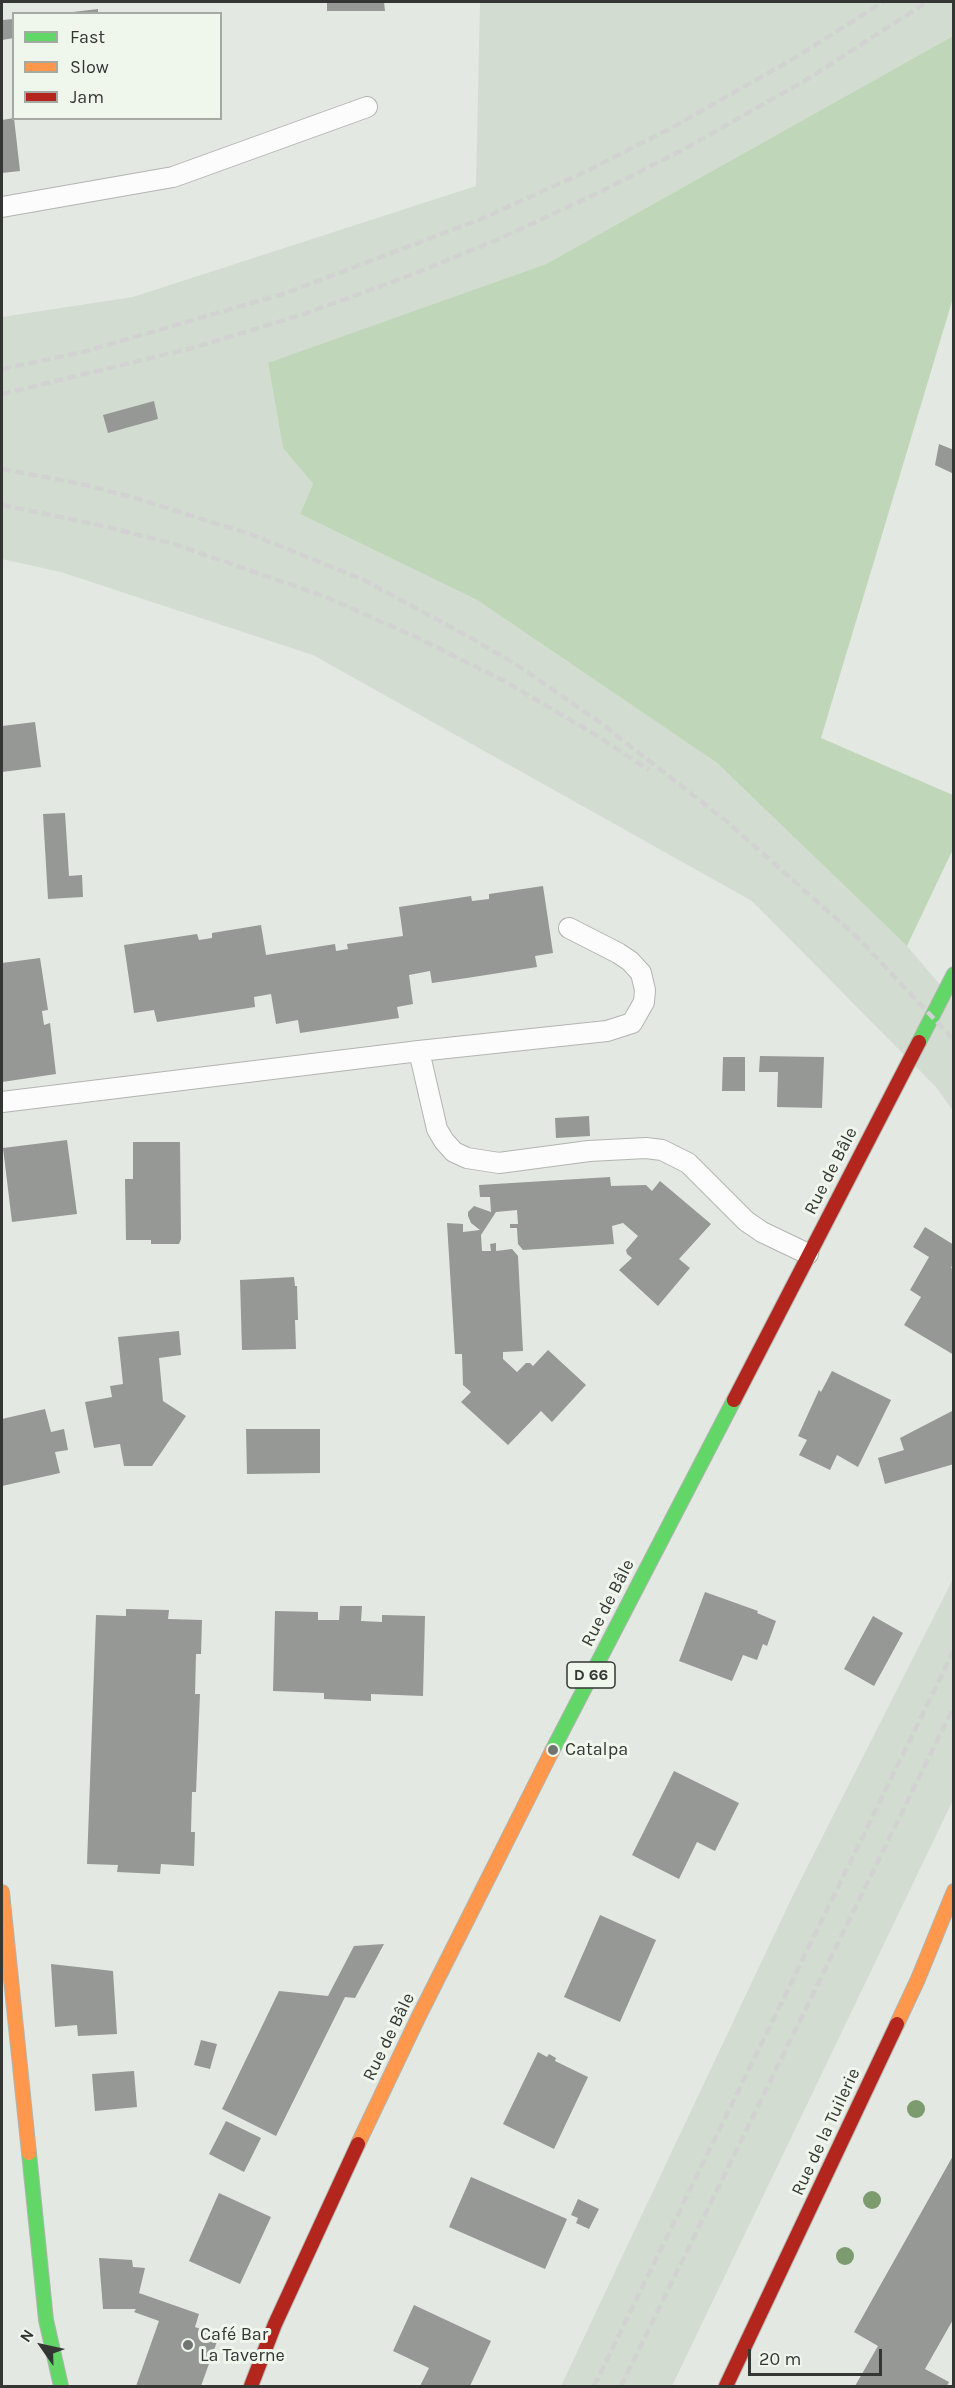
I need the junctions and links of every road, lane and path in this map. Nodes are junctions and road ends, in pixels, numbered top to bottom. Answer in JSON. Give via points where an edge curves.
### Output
{"nodes":[{"id":1,"x":367,"y":107,"type":"dead end"},
{"id":2,"x":2,"y":207,"type":"edge"},
{"id":3,"x":569,"y":928,"type":"dead end"},
{"id":4,"x":954,"y":974,"type":"edge"},
{"id":5,"x":419,"y":1051,"type":"junction"},
{"id":6,"x":2,"y":1102,"type":"edge"},
{"id":7,"x":808,"y":1254,"type":"junction"},
{"id":8,"x":954,"y":1891,"type":"edge"},
{"id":9,"x":2,"y":1892,"type":"edge"},
{"id":10,"x":61,"y":2386,"type":"edge"},
{"id":11,"x":251,"y":2386,"type":"edge"},
{"id":12,"x":726,"y":2386,"type":"edge"}],
"edges":[{"from":1,"to":2,"type":"lane","via":[[173,177]]},
{"from":3,"to":5,"type":"lane","via":[[618,953],[640,973],[645,1002],[632,1023],[608,1031]]},
{"from":4,"to":7,"type":"main road","name":"Rue de Bâle","number":"D 66"},
{"from":5,"to":6,"type":"lane"},
{"from":5,"to":7,"type":"lane","via":[[437,1129],[454,1152],[499,1163],[589,1150],[662,1150],[688,1163],[746,1221]]},
{"from":7,"to":11,"type":"main road","name":"Rue de Bâle","number":"D 66","via":[[417,2020],[321,2221]]},
{"from":8,"to":12,"type":"main road","name":"Rue de la Tuilerie","via":[[918,1979]]},
{"from":9,"to":10,"type":"main road","via":[[46,2320]]}]}
